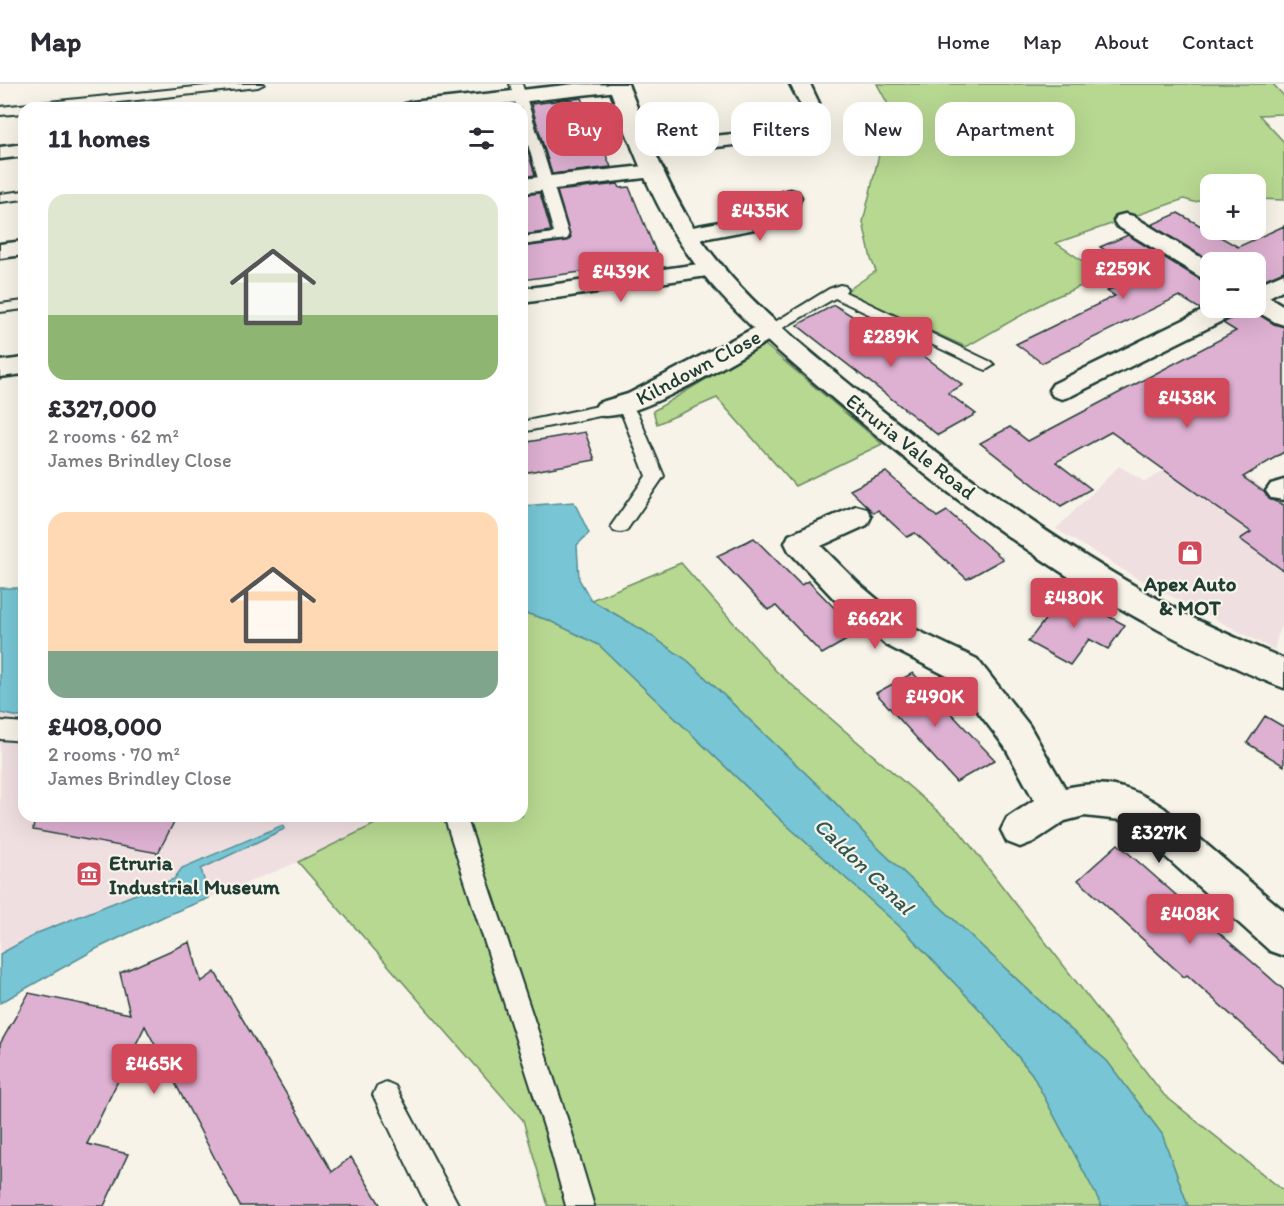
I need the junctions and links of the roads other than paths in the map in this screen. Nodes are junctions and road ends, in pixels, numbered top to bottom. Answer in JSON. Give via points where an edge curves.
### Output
{"nodes":[{"id":1,"x":258,"y":84,"type":"edge"},
{"id":2,"x":618,"y":84,"type":"edge"},
{"id":3,"x":800,"y":84,"type":"edge"},
{"id":4,"x":517,"y":90,"type":"edge"},
{"id":5,"x":87,"y":102,"type":"edge"},
{"id":6,"x":446,"y":102,"type":"edge"},
{"id":7,"x":809,"y":102,"type":"edge"},
{"id":8,"x":18,"y":110,"type":"edge"},
{"id":9,"x":0,"y":111,"type":"edge"},
{"id":10,"x":528,"y":140,"type":"edge"},
{"id":11,"x":731,"y":144,"type":"edge"},
{"id":12,"x":18,"y":151,"type":"edge"},
{"id":13,"x":0,"y":153,"type":"edge"},
{"id":14,"x":648,"y":160,"type":"junction"},
{"id":15,"x":545,"y":184,"type":"junction"},
{"id":16,"x":528,"y":185,"type":"edge"},
{"id":17,"x":18,"y":196,"type":"edge"},
{"id":18,"x":790,"y":197,"type":"dead end"},
{"id":19,"x":0,"y":198,"type":"edge"},
{"id":20,"x":1125,"y":221,"type":"dead end"},
{"id":21,"x":687,"y":235,"type":"junction"},
{"id":22,"x":528,"y":240,"type":"edge"},
{"id":23,"x":18,"y":249,"type":"edge"},
{"id":24,"x":0,"y":251,"type":"edge"},
{"id":25,"x":1200,"y":267,"type":"edge"},
{"id":26,"x":713,"y":269,"type":"junction"},
{"id":27,"x":1284,"y":280,"type":"edge"},
{"id":28,"x":1266,"y":289,"type":"edge"},
{"id":29,"x":528,"y":295,"type":"edge"},
{"id":30,"x":18,"y":306,"type":"edge"},
{"id":31,"x":1266,"y":306,"type":"edge"},
{"id":32,"x":0,"y":308,"type":"edge"},
{"id":33,"x":1284,"y":317,"type":"edge"},
{"id":34,"x":1209,"y":318,"type":"edge"},
{"id":35,"x":769,"y":330,"type":"junction"},
{"id":36,"x":986,"y":365,"type":"dead end"},
{"id":37,"x":18,"y":367,"type":"edge"},
{"id":38,"x":0,"y":369,"type":"edge"},
{"id":39,"x":1062,"y":390,"type":"dead end"},
{"id":40,"x":616,"y":407,"type":"junction"},
{"id":41,"x":528,"y":426,"type":"edge"},
{"id":42,"x":856,"y":517,"type":"dead end"},
{"id":43,"x":620,"y":526,"type":"dead end"},
{"id":44,"x":1284,"y":674,"type":"edge"},
{"id":45,"x":0,"y":730,"type":"edge"},
{"id":46,"x":18,"y":732,"type":"edge"},
{"id":47,"x":1056,"y":806,"type":"junction"},
{"id":48,"x":457,"y":822,"type":"edge"},
{"id":49,"x":1020,"y":830,"type":"dead end"},
{"id":50,"x":1284,"y":937,"type":"edge"},
{"id":51,"x":386,"y":1095,"type":"dead end"},
{"id":52,"x":445,"y":1206,"type":"edge"},
{"id":53,"x":580,"y":1206,"type":"edge"}],
"edges":[{"from":1,"to":5,"type":"lane"},
{"from":2,"to":4,"type":"street"},
{"from":2,"to":14,"type":"street","name":"Etruria Vale Road"},
{"from":3,"to":7,"type":"street"},
{"from":4,"to":6,"type":"street"},
{"from":8,"to":9,"type":"lane"},
{"from":10,"to":15,"type":"lane"},
{"from":11,"to":14,"type":"street"},
{"from":12,"to":13,"type":"street"},
{"from":14,"to":15,"type":"street"},
{"from":14,"to":21,"type":"street","name":"Etruria Vale Road"},
{"from":15,"to":16,"type":"street"},
{"from":15,"to":22,"type":"lane","via":[[562,236]]},
{"from":17,"to":19,"type":"lane"},
{"from":18,"to":21,"type":"street","via":[[784,217]]},
{"from":20,"to":25,"type":"street"},
{"from":21,"to":26,"type":"street","name":"Etruria Vale Road"},
{"from":23,"to":24,"type":"street"},
{"from":26,"to":29,"type":"street"},
{"from":26,"to":35,"type":"street","name":"Etruria Vale Road"},
{"from":27,"to":28,"type":"street"},
{"from":30,"to":32,"type":"lane"},
{"from":31,"to":33,"type":"street"},
{"from":34,"to":39,"type":"street"},
{"from":35,"to":36,"type":"lane","via":[[837,290]]},
{"from":35,"to":40,"type":"street","name":"Kilndown Close","via":[[638,400]]},
{"from":35,"to":44,"type":"street","name":"Etruria Vale Road","via":[[909,448],[1023,532],[1157,614]]},
{"from":37,"to":38,"type":"street"},
{"from":40,"to":41,"type":"lane","name":"Kilndown Close"},
{"from":40,"to":43,"type":"lane","via":[[631,417],[655,476]]},
{"from":42,"to":47,"type":"street","via":[[800,543],[848,593],[898,636],[965,669],[1017,736]]},
{"from":45,"to":46,"type":"lane"},
{"from":47,"to":49,"type":"street"},
{"from":47,"to":50,"type":"street","via":[[1084,800],[1131,806]]},
{"from":48,"to":53,"type":"lane"},
{"from":51,"to":52,"type":"lane"}]}
